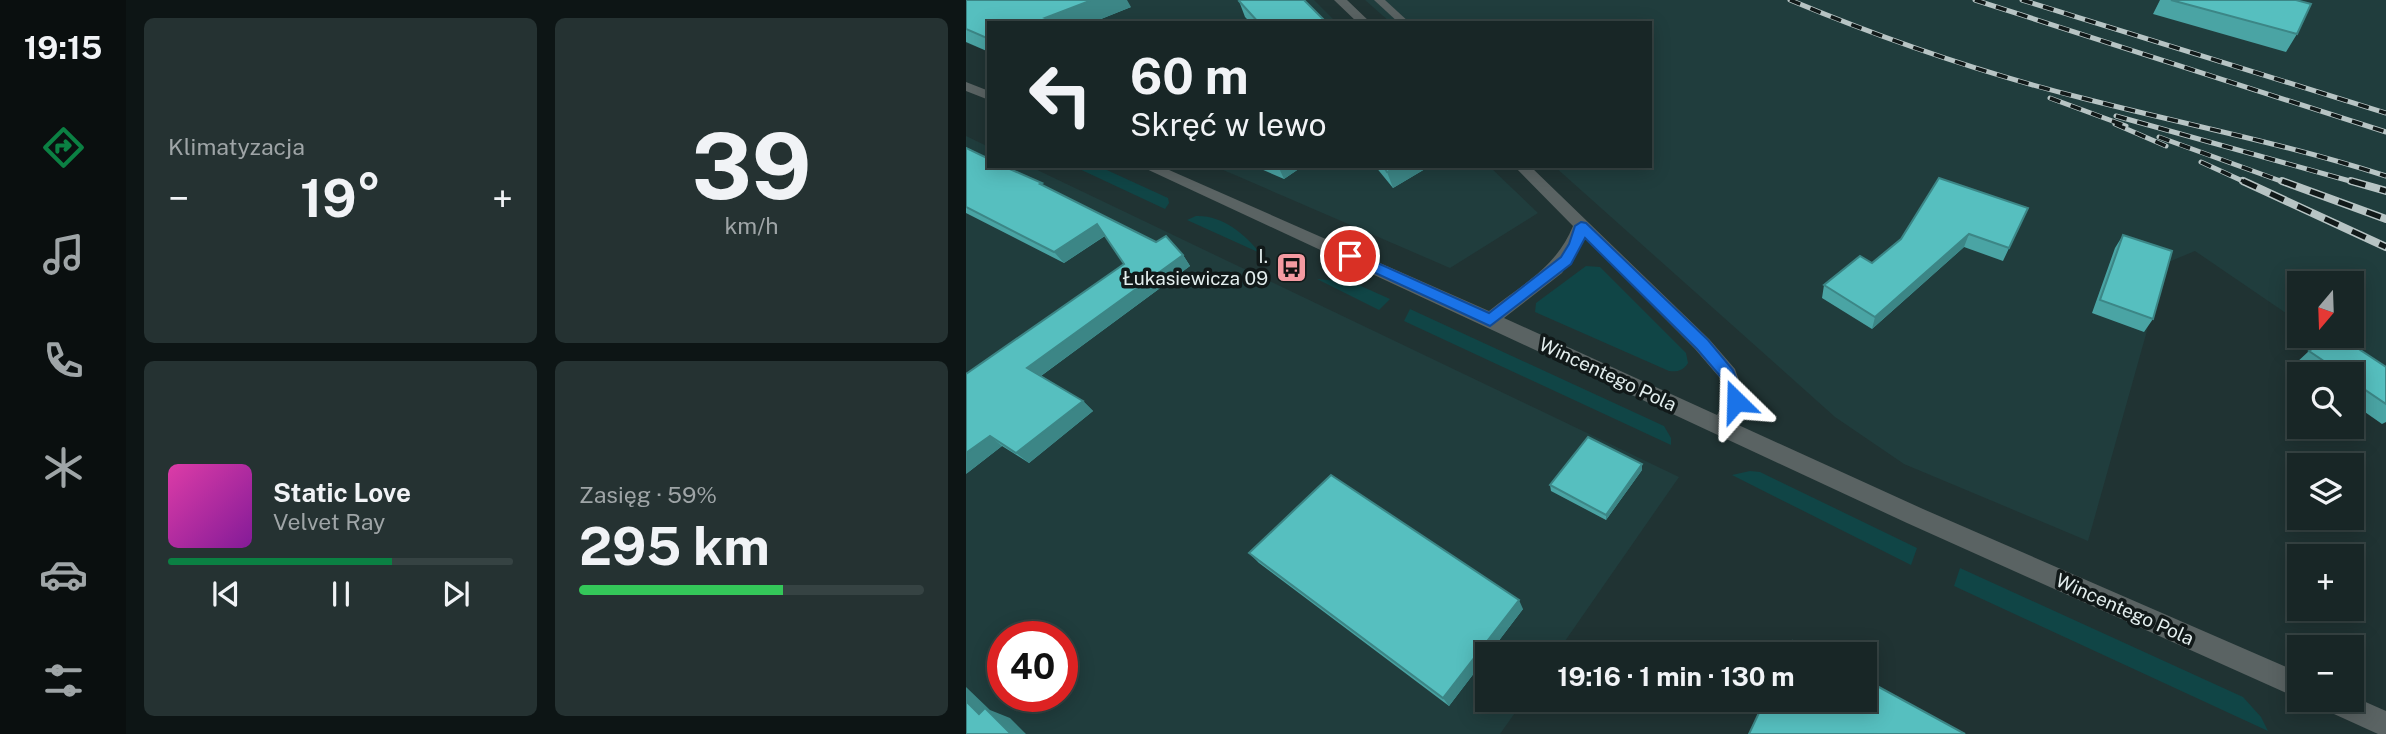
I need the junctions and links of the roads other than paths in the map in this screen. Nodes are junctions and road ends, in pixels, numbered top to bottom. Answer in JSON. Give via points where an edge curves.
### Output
{"nodes":[{"id":1,"x":1340,"y":0,"type":"edge"},
{"id":2,"x":1379,"y":0,"type":"edge"},
{"id":3,"x":1363,"y":21,"type":"edge"},
{"id":4,"x":1403,"y":21,"type":"edge"},
{"id":5,"x":966,"y":86,"type":"edge"},
{"id":6,"x":987,"y":95,"type":"edge"},
{"id":7,"x":1151,"y":168,"type":"edge"},
{"id":8,"x":1523,"y":168,"type":"edge"},
{"id":9,"x":1581,"y":226,"type":"junction"},
{"id":10,"x":1490,"y":320,"type":"junction"},
{"id":11,"x":1721,"y":426,"type":"junction"},
{"id":12,"x":2287,"y":680,"type":"edge"},
{"id":13,"x":2359,"y":712,"type":"edge"},
{"id":14,"x":2386,"y":724,"type":"edge"}],
"edges":[{"from":1,"to":3,"type":"street"},
{"from":2,"to":4,"type":"lane"},
{"from":5,"to":6,"type":"street"},
{"from":7,"to":10,"type":"street","name":"Wincentego Pola"},
{"from":8,"to":9,"type":"street"},
{"from":9,"to":10,"type":"street","via":[[1566,261]]},
{"from":9,"to":11,"type":"street","via":[[1728,374],[1736,401]]},
{"from":10,"to":11,"type":"street","name":"Wincentego Pola"},
{"from":11,"to":12,"type":"street","name":"Wincentego Pola"},
{"from":13,"to":14,"type":"street"}]}
